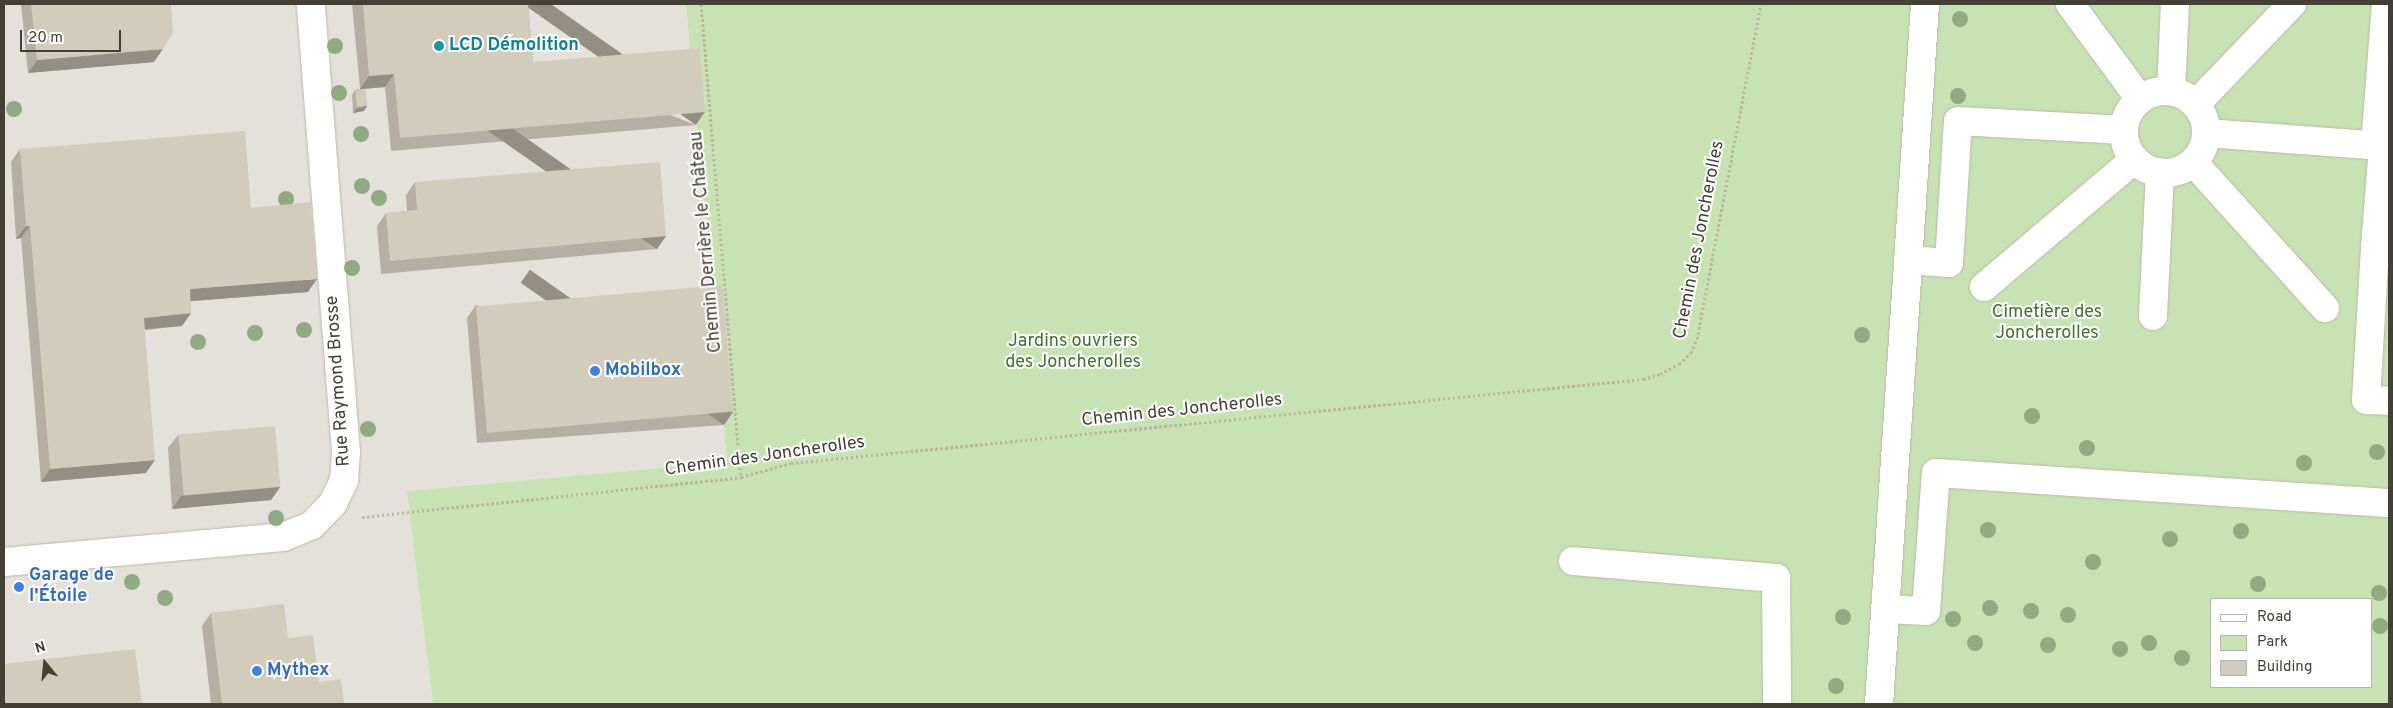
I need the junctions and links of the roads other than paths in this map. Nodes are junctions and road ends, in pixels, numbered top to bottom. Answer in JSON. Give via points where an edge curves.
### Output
{"nodes":[{"id":1,"x":312,"y":4,"type":"edge"},
{"id":2,"x":1925,"y":4,"type":"edge"},
{"id":3,"x":2070,"y":4,"type":"edge"},
{"id":4,"x":2175,"y":4,"type":"edge"},
{"id":5,"x":2292,"y":4,"type":"edge"},
{"id":6,"x":2386,"y":4,"type":"edge"},
{"id":7,"x":2171,"y":91,"type":"junction"},
{"id":8,"x":2140,"y":99,"type":"junction"},
{"id":9,"x":2196,"y":104,"type":"junction"},
{"id":10,"x":2124,"y":130,"type":"junction"},
{"id":11,"x":2206,"y":133,"type":"junction"},
{"id":12,"x":2375,"y":146,"type":"junction"},
{"id":13,"x":2135,"y":159,"type":"junction"},
{"id":14,"x":2193,"y":162,"type":"junction"},
{"id":15,"x":2160,"y":172,"type":"junction"},
{"id":16,"x":2382,"y":248,"type":"edge"},
{"id":17,"x":1908,"y":260,"type":"junction"},
{"id":18,"x":1984,"y":287,"type":"dead end"},
{"id":19,"x":2325,"y":308,"type":"dead end"},
{"id":20,"x":2153,"y":316,"type":"dead end"},
{"id":21,"x":2389,"y":401,"type":"edge"},
{"id":22,"x":2389,"y":503,"type":"edge"},
{"id":23,"x":1573,"y":561,"type":"dead end"},
{"id":24,"x":4,"y":562,"type":"edge"},
{"id":25,"x":1885,"y":608,"type":"junction"},
{"id":26,"x":1777,"y":704,"type":"edge"},
{"id":27,"x":1879,"y":704,"type":"edge"}],
"edges":[{"from":1,"to":24,"type":"street","name":"Rue Raymond Brosse","via":[[346,464],[336,497],[316,522],[296,533],[274,538]]},
{"from":2,"to":17,"type":"street"},
{"from":3,"to":8,"type":"street"},
{"from":4,"to":7,"type":"street"},
{"from":5,"to":9,"type":"street"},
{"from":6,"to":12,"type":"street"},
{"from":7,"to":8,"type":"street","via":[[2156,92]]},
{"from":7,"to":9,"type":"street"},
{"from":8,"to":10,"type":"street","via":[[2128,112]]},
{"from":9,"to":11,"type":"street","via":[[2203,116]]},
{"from":10,"to":13,"type":"street","via":[[2127,147]]},
{"from":10,"to":17,"type":"street","via":[[1958,121],[1949,263]]},
{"from":11,"to":12,"type":"street"},
{"from":11,"to":14,"type":"street","via":[[2202,150]]},
{"from":12,"to":16,"type":"street","via":[[2383,146]]},
{"from":13,"to":15,"type":"street"},
{"from":13,"to":18,"type":"street"},
{"from":14,"to":15,"type":"street","via":[[2174,172]]},
{"from":14,"to":19,"type":"street"},
{"from":15,"to":20,"type":"street"},
{"from":16,"to":21,"type":"street","via":[[2366,400]]},
{"from":17,"to":25,"type":"street"},
{"from":22,"to":25,"type":"street","via":[[1936,473],[1926,611]]},
{"from":23,"to":26,"type":"street","via":[[1776,578]]},
{"from":25,"to":27,"type":"street"}]}
